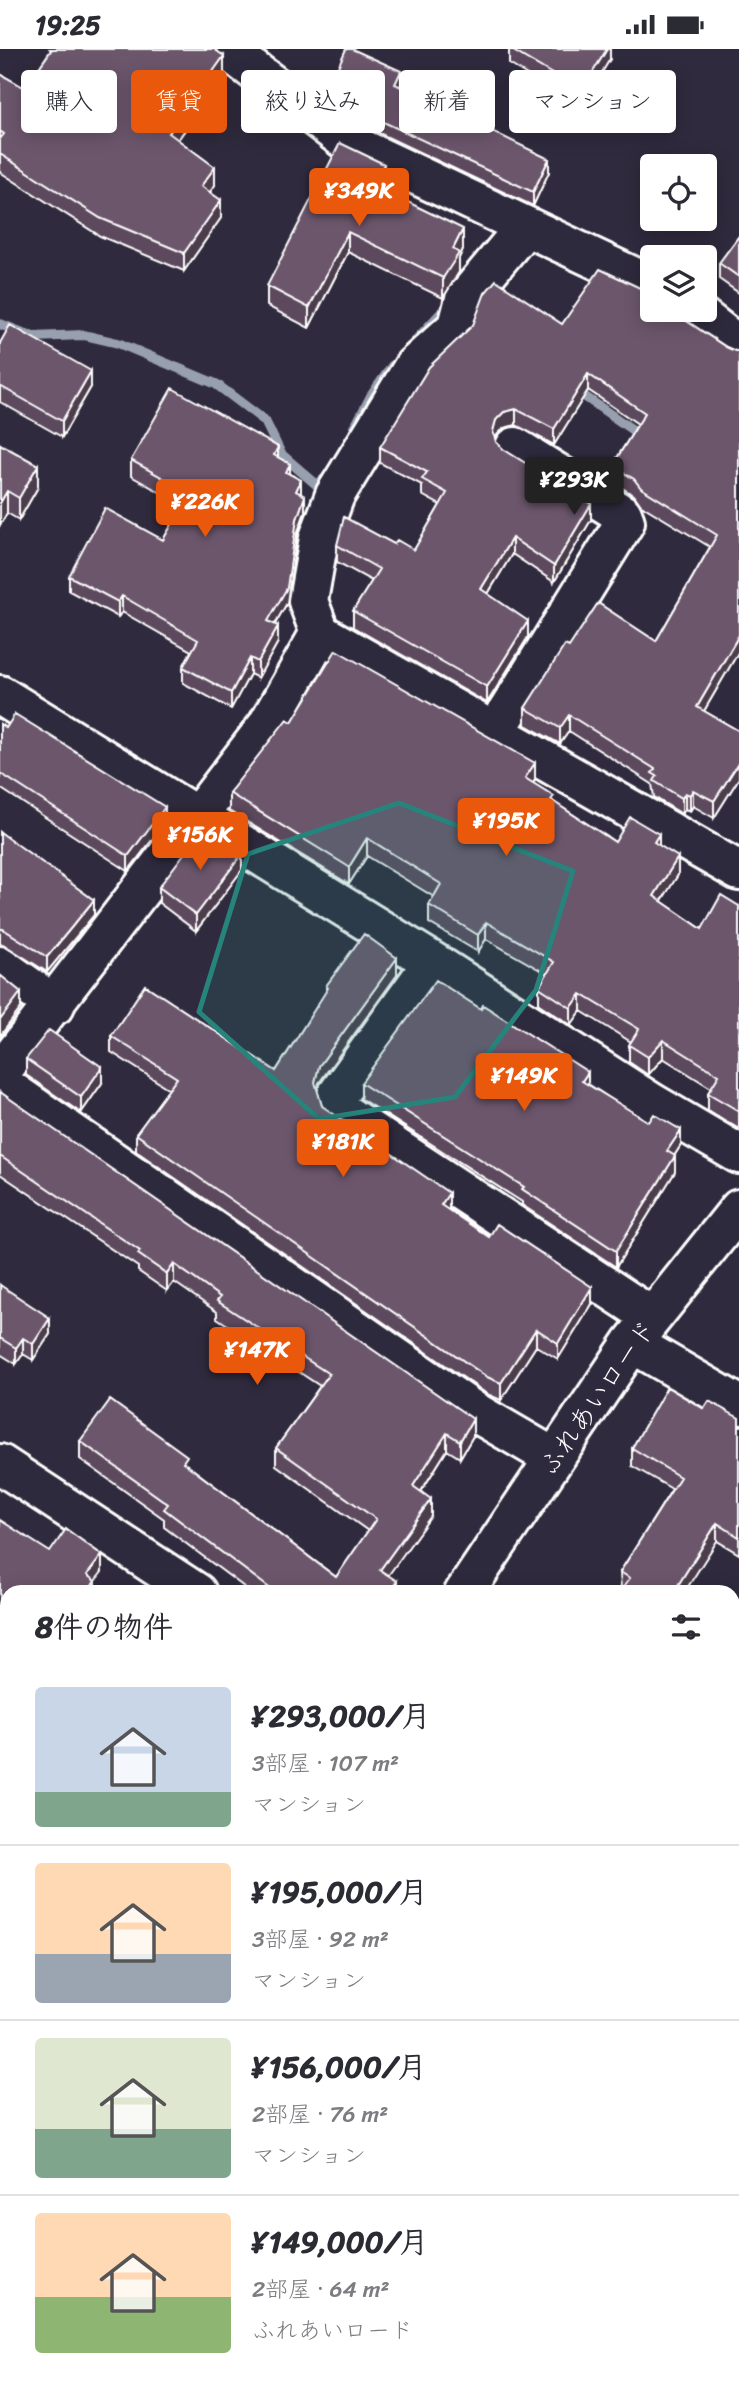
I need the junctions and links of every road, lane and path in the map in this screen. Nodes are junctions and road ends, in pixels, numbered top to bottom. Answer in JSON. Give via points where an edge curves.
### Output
{"nodes":[{"id":1,"x":226,"y":49,"type":"edge"},
{"id":2,"x":525,"y":227,"type":"junction"},
{"id":3,"x":640,"y":280,"type":"edge"},
{"id":4,"x":708,"y":322,"type":"edge"},
{"id":5,"x":739,"y":346,"type":"edge"},
{"id":6,"x":515,"y":447,"type":"dead end"},
{"id":7,"x":320,"y":633,"type":"junction"},
{"id":8,"x":0,"y":695,"type":"edge"},
{"id":9,"x":495,"y":732,"type":"junction"},
{"id":10,"x":196,"y":816,"type":"junction"},
{"id":11,"x":739,"y":871,"type":"edge"},
{"id":12,"x":433,"y":963,"type":"junction"},
{"id":13,"x":0,"y":966,"type":"edge"},
{"id":14,"x":55,"y":1005,"type":"junction"},
{"id":15,"x":0,"y":1073,"type":"edge"},
{"id":16,"x":0,"y":1083,"type":"edge"},
{"id":17,"x":739,"y":1154,"type":"edge"},
{"id":18,"x":739,"y":1209,"type":"edge"},
{"id":19,"x":642,"y":1330,"type":"junction"},
{"id":20,"x":739,"y":1405,"type":"edge"},
{"id":21,"x":554,"y":1458,"type":"junction"},
{"id":22,"x":0,"y":1464,"type":"edge"},
{"id":23,"x":185,"y":1585,"type":"edge"},
{"id":24,"x":469,"y":1585,"type":"edge"}],
"edges":[{"from":1,"to":2,"type":"street","via":[[349,143]]},
{"from":2,"to":3,"type":"street"},
{"from":2,"to":7,"type":"street","via":[[465,299],[458,326],[414,366],[335,495],[319,538],[308,601]]},
{"from":4,"to":5,"type":"street"},
{"from":6,"to":9,"type":"street","via":[[622,514],[625,522]]},
{"from":7,"to":9,"type":"street"},
{"from":7,"to":10,"type":"street","via":[[267,726]]},
{"from":8,"to":10,"type":"street"},
{"from":9,"to":11,"type":"street"},
{"from":10,"to":12,"type":"street"},
{"from":10,"to":14,"type":"street"},
{"from":12,"to":17,"type":"street"},
{"from":12,"to":19,"type":"street","via":[[337,1095],[340,1111]]},
{"from":13,"to":14,"type":"street"},
{"from":14,"to":15,"type":"street"},
{"from":16,"to":21,"type":"street","via":[[475,1412]]},
{"from":18,"to":19,"type":"street","name":"ふれあいロード"},
{"from":19,"to":20,"type":"street"},
{"from":19,"to":21,"type":"street","name":"ふれあいロード"},
{"from":21,"to":24,"type":"street","name":"ふれあいロード"},
{"from":22,"to":23,"type":"street"}]}
